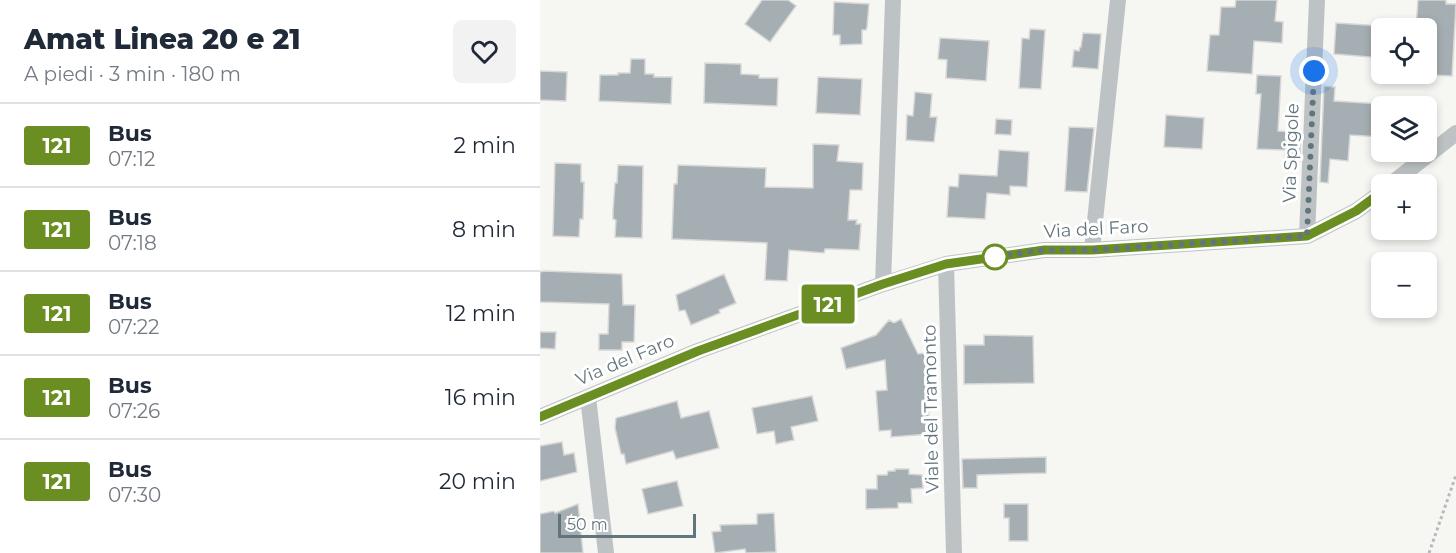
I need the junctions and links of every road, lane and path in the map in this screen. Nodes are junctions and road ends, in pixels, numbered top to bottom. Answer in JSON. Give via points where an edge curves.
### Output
{"nodes":[{"id":1,"x":893,"y":0,"type":"edge"},
{"id":2,"x":1118,"y":0,"type":"edge"},
{"id":3,"x":1317,"y":0,"type":"edge"},
{"id":4,"x":1456,"y":132,"type":"edge"},
{"id":5,"x":1404,"y":174,"type":"edge"},
{"id":6,"x":1371,"y":200,"type":"edge"},
{"id":7,"x":1307,"y":236,"type":"junction"},
{"id":8,"x":1092,"y":250,"type":"junction"},
{"id":9,"x":946,"y":264,"type":"junction"},
{"id":10,"x":883,"y":284,"type":"junction"},
{"id":11,"x":588,"y":397,"type":"junction"},
{"id":12,"x":540,"y":417,"type":"edge"},
{"id":13,"x":1456,"y":475,"type":"edge"},
{"id":14,"x":606,"y":553,"type":"edge"},
{"id":15,"x":954,"y":553,"type":"edge"},
{"id":16,"x":1429,"y":553,"type":"edge"}],
"edges":[{"from":1,"to":10,"type":"street"},
{"from":2,"to":8,"type":"street"},
{"from":3,"to":7,"type":"street","name":"Via Spigole"},
{"from":4,"to":5,"type":"street"},
{"from":6,"to":7,"type":"street","name":"Via del Faro"},
{"from":7,"to":8,"type":"street","name":"Via del Faro"},
{"from":8,"to":9,"type":"street","name":"Via del Faro","via":[[1044,250]]},
{"from":9,"to":10,"type":"street","name":"Via del Faro"},
{"from":9,"to":15,"type":"street","name":"Viale del Tramonto"},
{"from":10,"to":11,"type":"street","name":"Via del Faro","via":[[698,351]]},
{"from":11,"to":12,"type":"street","name":"Via del Faro"},
{"from":11,"to":14,"type":"street"},
{"from":13,"to":16,"type":"path"}]}
